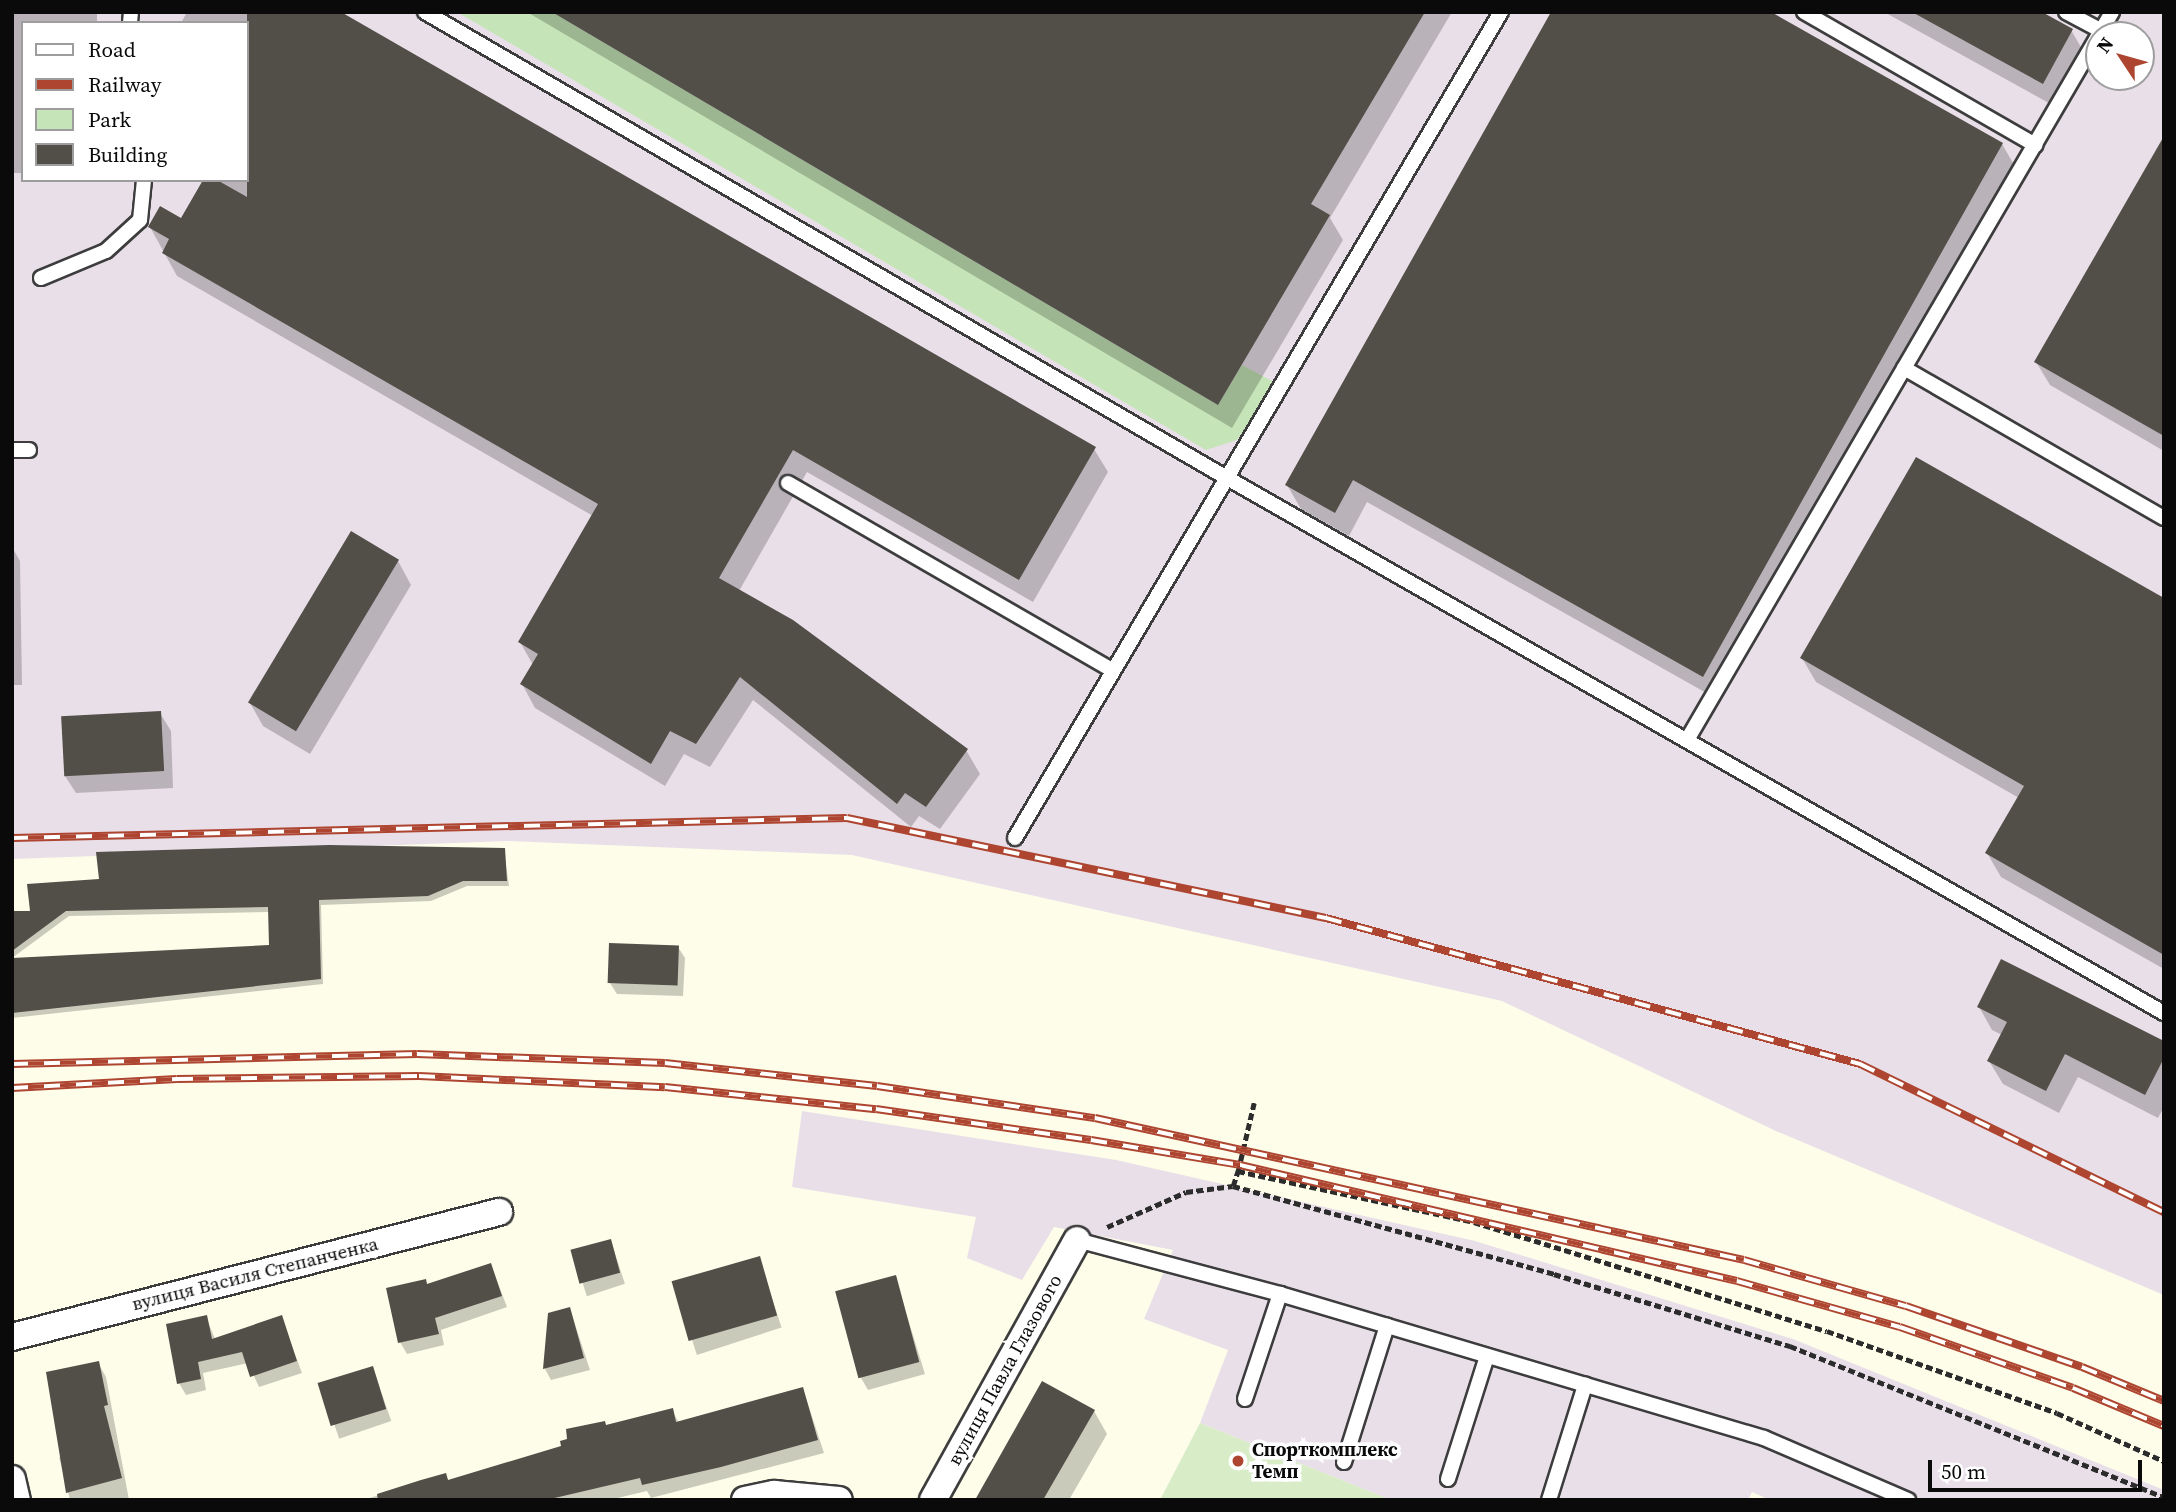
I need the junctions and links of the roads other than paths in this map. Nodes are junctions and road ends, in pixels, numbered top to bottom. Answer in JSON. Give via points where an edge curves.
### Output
{"nodes":[{"id":1,"x":425,"y":12,"type":"edge"},
{"id":2,"x":1502,"y":12,"type":"edge"},
{"id":3,"x":1804,"y":12,"type":"edge"},
{"id":4,"x":2066,"y":12,"type":"edge"},
{"id":5,"x":2085,"y":22,"type":"edge"},
{"id":6,"x":2085,"y":59,"type":"edge"},
{"id":7,"x":2035,"y":145,"type":"junction"},
{"id":8,"x":145,"y":182,"type":"edge"},
{"id":9,"x":41,"y":278,"type":"dead end"},
{"id":10,"x":1904,"y":368,"type":"junction"},
{"id":11,"x":12,"y":450,"type":"edge"},
{"id":12,"x":29,"y":450,"type":"dead end"},
{"id":13,"x":1227,"y":478,"type":"junction"},
{"id":14,"x":788,"y":483,"type":"dead end"},
{"id":15,"x":2164,"y":518,"type":"edge"},
{"id":16,"x":1113,"y":671,"type":"junction"},
{"id":17,"x":1687,"y":740,"type":"junction"},
{"id":18,"x":1015,"y":838,"type":"dead end"},
{"id":19,"x":2164,"y":1013,"type":"edge"},
{"id":20,"x":499,"y":1212,"type":"dead end"},
{"id":21,"x":1077,"y":1240,"type":"joint"},
{"id":22,"x":1280,"y":1294,"type":"junction"},
{"id":23,"x":1387,"y":1326,"type":"junction"},
{"id":24,"x":12,"y":1336,"type":"edge"},
{"id":25,"x":1487,"y":1356,"type":"junction"},
{"id":26,"x":1585,"y":1385,"type":"junction"},
{"id":27,"x":1245,"y":1399,"type":"dead end"},
{"id":28,"x":1343,"y":1462,"type":"dead end"},
{"id":29,"x":12,"y":1479,"type":"edge"},
{"id":30,"x":1448,"y":1479,"type":"dead end"},
{"id":31,"x":18,"y":1500,"type":"edge"},
{"id":32,"x":746,"y":1500,"type":"edge"},
{"id":33,"x":839,"y":1500,"type":"edge"},
{"id":34,"x":933,"y":1500,"type":"edge"},
{"id":35,"x":1549,"y":1500,"type":"edge"},
{"id":36,"x":1908,"y":1500,"type":"edge"}],
"edges":[{"from":1,"to":13,"type":"lane"},
{"from":2,"to":13,"type":"lane"},
{"from":3,"to":7,"type":"lane"},
{"from":4,"to":5,"type":"lane"},
{"from":6,"to":7,"type":"lane"},
{"from":7,"to":10,"type":"lane"},
{"from":8,"to":9,"type":"lane","via":[[140,220],[106,251]]},
{"from":10,"to":15,"type":"lane"},
{"from":10,"to":17,"type":"lane"},
{"from":11,"to":12,"type":"lane"},
{"from":13,"to":16,"type":"lane"},
{"from":13,"to":17,"type":"lane"},
{"from":14,"to":16,"type":"lane"},
{"from":16,"to":18,"type":"lane"},
{"from":17,"to":19,"type":"lane"},
{"from":20,"to":24,"type":"street","name":"вулиця Василя Степанченка"},
{"from":21,"to":22,"type":"lane"},
{"from":21,"to":34,"type":"street","name":"вулиця Павла Глазового"},
{"from":22,"to":23,"type":"lane"},
{"from":22,"to":27,"type":"lane"},
{"from":23,"to":25,"type":"lane"},
{"from":23,"to":28,"type":"lane"},
{"from":25,"to":26,"type":"lane"},
{"from":25,"to":30,"type":"lane"},
{"from":26,"to":35,"type":"lane"},
{"from":26,"to":36,"type":"lane","via":[[1764,1438]]},
{"from":29,"to":31,"type":"street"},
{"from":32,"to":33,"type":"street","via":[[774,1494]]}]}
